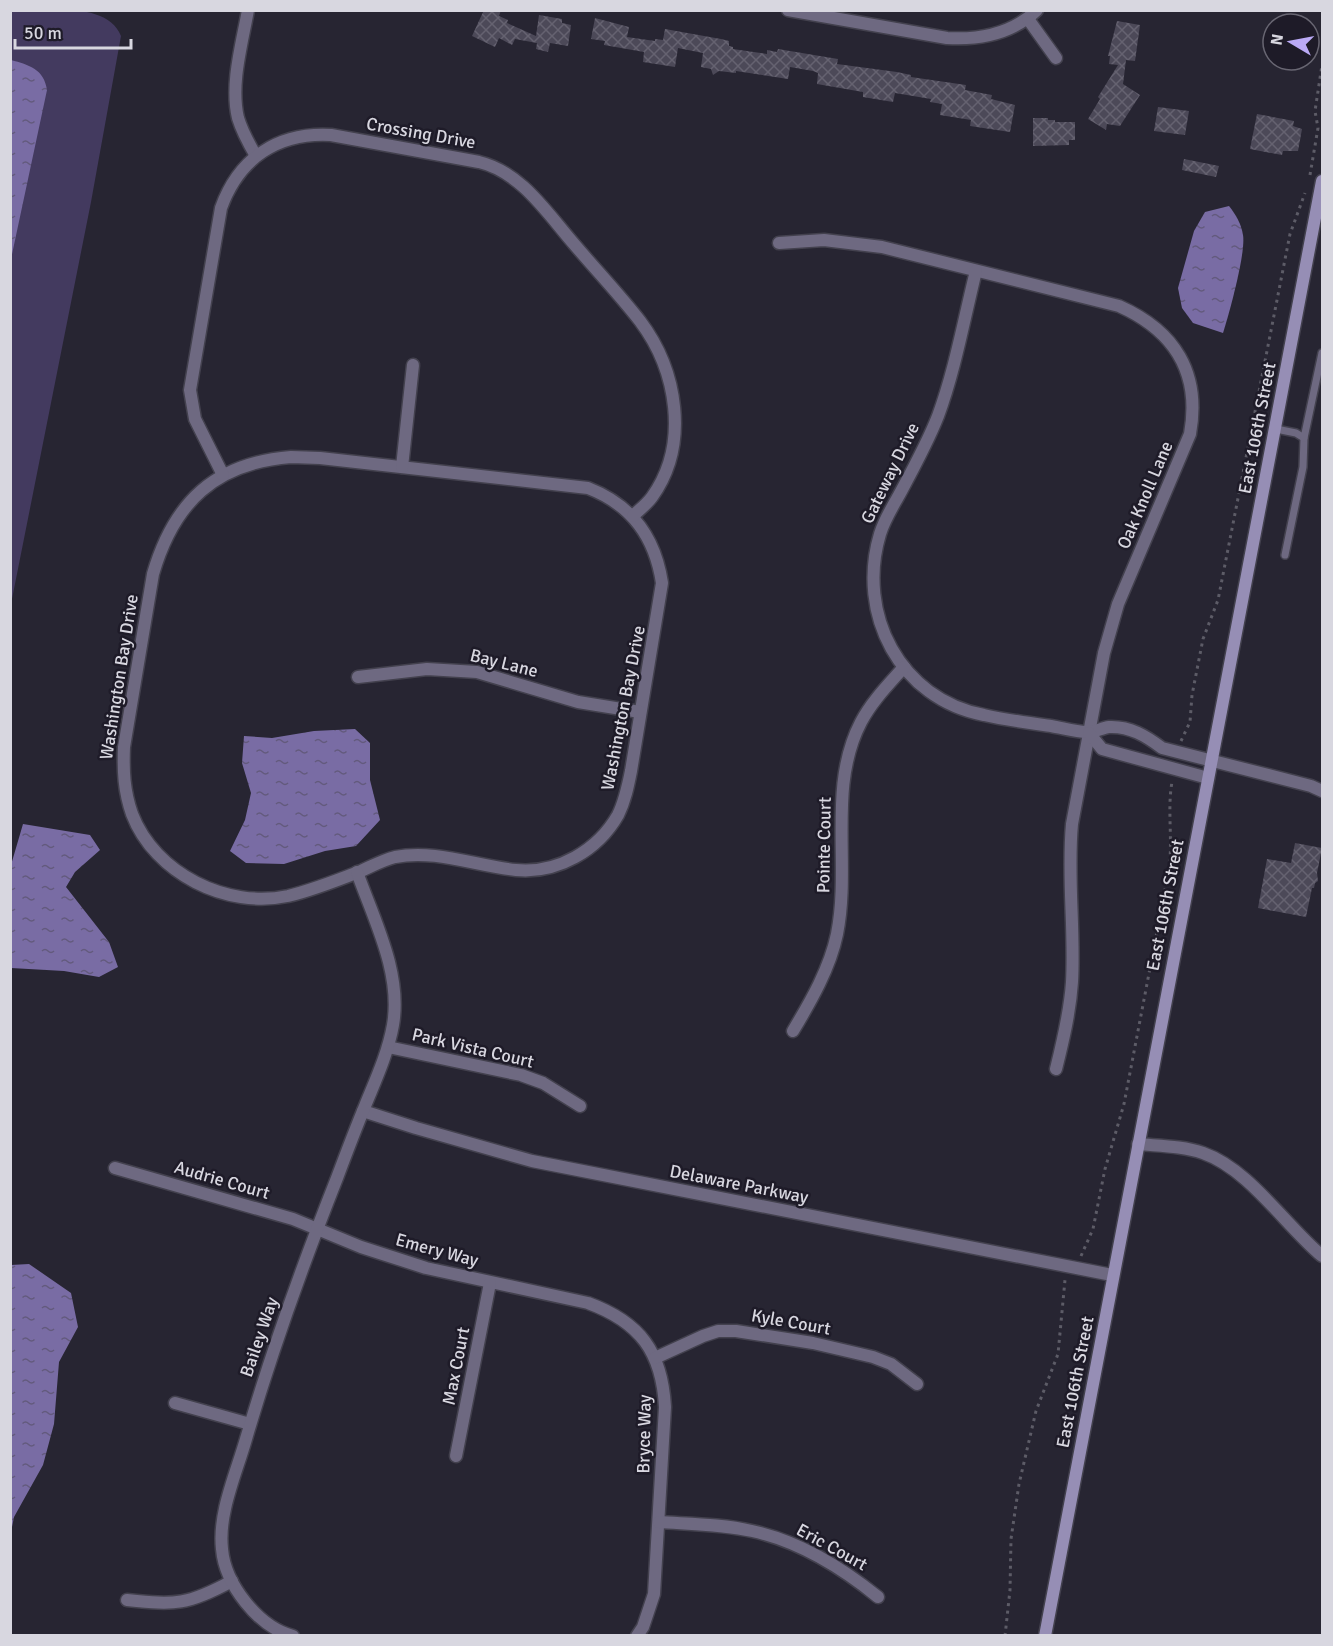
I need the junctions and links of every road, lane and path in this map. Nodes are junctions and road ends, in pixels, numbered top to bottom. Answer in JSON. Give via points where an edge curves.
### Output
{"nodes":[{"id":1,"x":248,"y":10,"type":"edge"},
{"id":2,"x":788,"y":10,"type":"edge"},
{"id":3,"x":1033,"y":15,"type":"edge"},
{"id":4,"x":1056,"y":58,"type":"dead end"},
{"id":5,"x":1323,"y":64,"type":"edge"},
{"id":6,"x":256,"y":156,"type":"junction"},
{"id":7,"x":1323,"y":181,"type":"edge"},
{"id":8,"x":779,"y":243,"type":"dead end"},
{"id":9,"x":976,"y":271,"type":"junction"},
{"id":10,"x":1323,"y":353,"type":"edge"},
{"id":11,"x":413,"y":365,"type":"dead end"},
{"id":12,"x":1275,"y":429,"type":"junction"},
{"id":13,"x":1304,"y":438,"type":"junction"},
{"id":14,"x":402,"y":467,"type":"junction"},
{"id":15,"x":223,"y":475,"type":"junction"},
{"id":16,"x":633,"y":516,"type":"junction"},
{"id":17,"x":1285,"y":555,"type":"dead end"},
{"id":18,"x":904,"y":668,"type":"junction"},
{"id":19,"x":358,"y":677,"type":"dead end"},
{"id":20,"x":640,"y":712,"type":"junction"},
{"id":21,"x":1089,"y":733,"type":"junction"},
{"id":22,"x":1178,"y":752,"type":"junction"},
{"id":23,"x":1211,"y":761,"type":"junction"},
{"id":24,"x":1175,"y":769,"type":"junction"},
{"id":25,"x":1208,"y":778,"type":"junction"},
{"id":26,"x":1323,"y":791,"type":"edge"},
{"id":27,"x":357,"y":872,"type":"junction"},
{"id":28,"x":793,"y":1030,"type":"dead end"},
{"id":29,"x":388,"y":1047,"type":"junction"},
{"id":30,"x":1056,"y":1069,"type":"dead end"},
{"id":31,"x":580,"y":1106,"type":"dead end"},
{"id":32,"x":363,"y":1111,"type":"junction"},
{"id":33,"x":1138,"y":1144,"type":"junction"},
{"id":34,"x":115,"y":1168,"type":"dead end"},
{"id":35,"x":317,"y":1229,"type":"junction"},
{"id":36,"x":1323,"y":1256,"type":"edge"},
{"id":37,"x":1080,"y":1257,"type":"dead end"},
{"id":38,"x":1112,"y":1275,"type":"junction"},
{"id":39,"x":1065,"y":1280,"type":"dead end"},
{"id":40,"x":490,"y":1283,"type":"junction"},
{"id":41,"x":550,"y":1294,"type":"joint"},
{"id":42,"x":655,"y":1358,"type":"junction"},
{"id":43,"x":917,"y":1384,"type":"dead end"},
{"id":44,"x":175,"y":1403,"type":"dead end"},
{"id":45,"x":250,"y":1424,"type":"junction"},
{"id":46,"x":456,"y":1456,"type":"dead end"},
{"id":47,"x":659,"y":1522,"type":"junction"},
{"id":48,"x":232,"y":1581,"type":"junction"},
{"id":49,"x":878,"y":1597,"type":"dead end"},
{"id":50,"x":127,"y":1600,"type":"dead end"},
{"id":51,"x":293,"y":1635,"type":"edge"},
{"id":52,"x":637,"y":1635,"type":"edge"},
{"id":53,"x":1005,"y":1635,"type":"edge"},
{"id":54,"x":1045,"y":1635,"type":"edge"}],
"edges":[{"from":1,"to":6,"type":"street","via":[[235,90],[244,134]]},
{"from":2,"to":3,"type":"street","via":[[946,38],[973,39],[995,35]]},
{"from":3,"to":4,"type":"street"},
{"from":5,"to":22,"type":"path","via":[[1308,184],[1290,234],[1218,600],[1203,639],[1190,722]]},
{"from":6,"to":15,"type":"street","name":"Crossing Drive","via":[[228,188],[221,208],[190,390],[202,437]]},
{"from":6,"to":16,"type":"street","name":"Crossing Drive","via":[[278,143],[314,134],[331,135],[479,162],[518,180],[640,321],[666,366],[675,415],[672,447],[652,497]]},
{"from":7,"to":12,"type":"main road","name":"East 106th Street"},
{"from":8,"to":9,"type":"street","name":"Oak Knoll Lane","via":[[849,242]]},
{"from":9,"to":18,"type":"street","name":"Gateway Drive","via":[[938,414],[880,532],[876,551],[873,589],[878,616],[888,644]]},
{"from":9,"to":21,"type":"street","name":"Oak Knoll Lane","via":[[1119,306],[1137,314],[1168,339],[1190,377],[1190,434],[1118,604]]},
{"from":10,"to":13,"type":"lane"},
{"from":11,"to":14,"type":"street"},
{"from":12,"to":13,"type":"lane"},
{"from":12,"to":23,"type":"main road","name":"East 106th Street"},
{"from":13,"to":17,"type":"lane","via":[[1303,467]]},
{"from":14,"to":15,"type":"street","name":"Washington Bay Drive","via":[[291,457],[243,465]]},
{"from":14,"to":16,"type":"street","name":"Washington Bay Drive","via":[[588,489],[605,495]]},
{"from":15,"to":27,"type":"street","name":"Washington Bay Drive","via":[[197,493],[181,512],[159,553],[153,574],[124,747],[123,773],[133,816],[151,845],[171,866],[208,890],[229,896],[286,896]]},
{"from":16,"to":20,"type":"street","name":"Washington Bay Drive","via":[[652,544],[662,583]]},
{"from":18,"to":21,"type":"street","name":"Gateway Drive","via":[[932,693],[963,710]]},
{"from":18,"to":28,"type":"street","name":"Pointe Court","via":[[862,720],[854,739],[843,783],[842,896],[837,934],[817,988]]},
{"from":19,"to":20,"type":"street","name":"Bay Lane","via":[[426,669],[477,672],[578,702]]},
{"from":20,"to":27,"type":"street","name":"Washington Bay Drive","via":[[619,813],[578,857],[548,868],[518,870],[415,855],[393,858]]},
{"from":21,"to":22,"type":"street","name":"Gateway Drive","via":[[1107,727],[1123,728]]},
{"from":21,"to":24,"type":"street","via":[[1102,749]]},
{"from":21,"to":30,"type":"street","name":"Oak Knoll Lane","via":[[1070,843],[1072,982]]},
{"from":22,"to":23,"type":"street","name":"Gateway Drive"},
{"from":23,"to":25,"type":"main road","name":"East 106th Street"},
{"from":23,"to":26,"type":"street","name":"Gateway Drive"},
{"from":24,"to":25,"type":"street"},
{"from":24,"to":37,"type":"path","via":[[1171,785],[1169,869],[1124,1104],[1093,1229]]},
{"from":25,"to":33,"type":"main road","name":"East 106th Street"},
{"from":27,"to":29,"type":"street","name":"Bailey Way","via":[[385,948],[395,993]]},
{"from":29,"to":31,"type":"street","name":"Park Vista Court","via":[[521,1075],[543,1083]]},
{"from":29,"to":32,"type":"street","name":"Bailey Way"},
{"from":32,"to":35,"type":"street","name":"Bailey Way"},
{"from":32,"to":38,"type":"street","name":"Delaware Parkway","via":[[532,1161]]},
{"from":33,"to":36,"type":"street","via":[[1187,1149],[1223,1162]]},
{"from":33,"to":38,"type":"main road","name":"East 106th Street"},
{"from":34,"to":35,"type":"street","name":"Audrie Court"},
{"from":35,"to":40,"type":"street","name":"Emery Way","via":[[397,1259]]},
{"from":35,"to":45,"type":"street","name":"Bailey Way"},
{"from":38,"to":54,"type":"main road","name":"East 106th Street"},
{"from":39,"to":53,"type":"path","via":[[1058,1354],[1036,1411],[1019,1484]]},
{"from":40,"to":41,"type":"street","name":"Emery Way"},
{"from":40,"to":46,"type":"street","name":"Max Court"},
{"from":41,"to":42,"type":"street","name":"Bryce Way","via":[[610,1311],[640,1335]]},
{"from":42,"to":43,"type":"street","name":"Kyle Court","via":[[717,1331],[736,1331],[873,1357],[891,1364]]},
{"from":42,"to":47,"type":"street","name":"Bryce Way","via":[[665,1407]]},
{"from":44,"to":45,"type":"street"},
{"from":45,"to":48,"type":"street","name":"Bailey Way","via":[[222,1528],[226,1571]]},
{"from":47,"to":49,"type":"street","name":"Eric Court","via":[[751,1530],[772,1536],[824,1559]]},
{"from":47,"to":52,"type":"street","name":"Bryce Way","via":[[654,1594]]},
{"from":48,"to":50,"type":"street","via":[[189,1601],[167,1604]]},
{"from":48,"to":51,"type":"street","name":"Bailey Way","via":[[251,1609],[270,1625]]}]}
